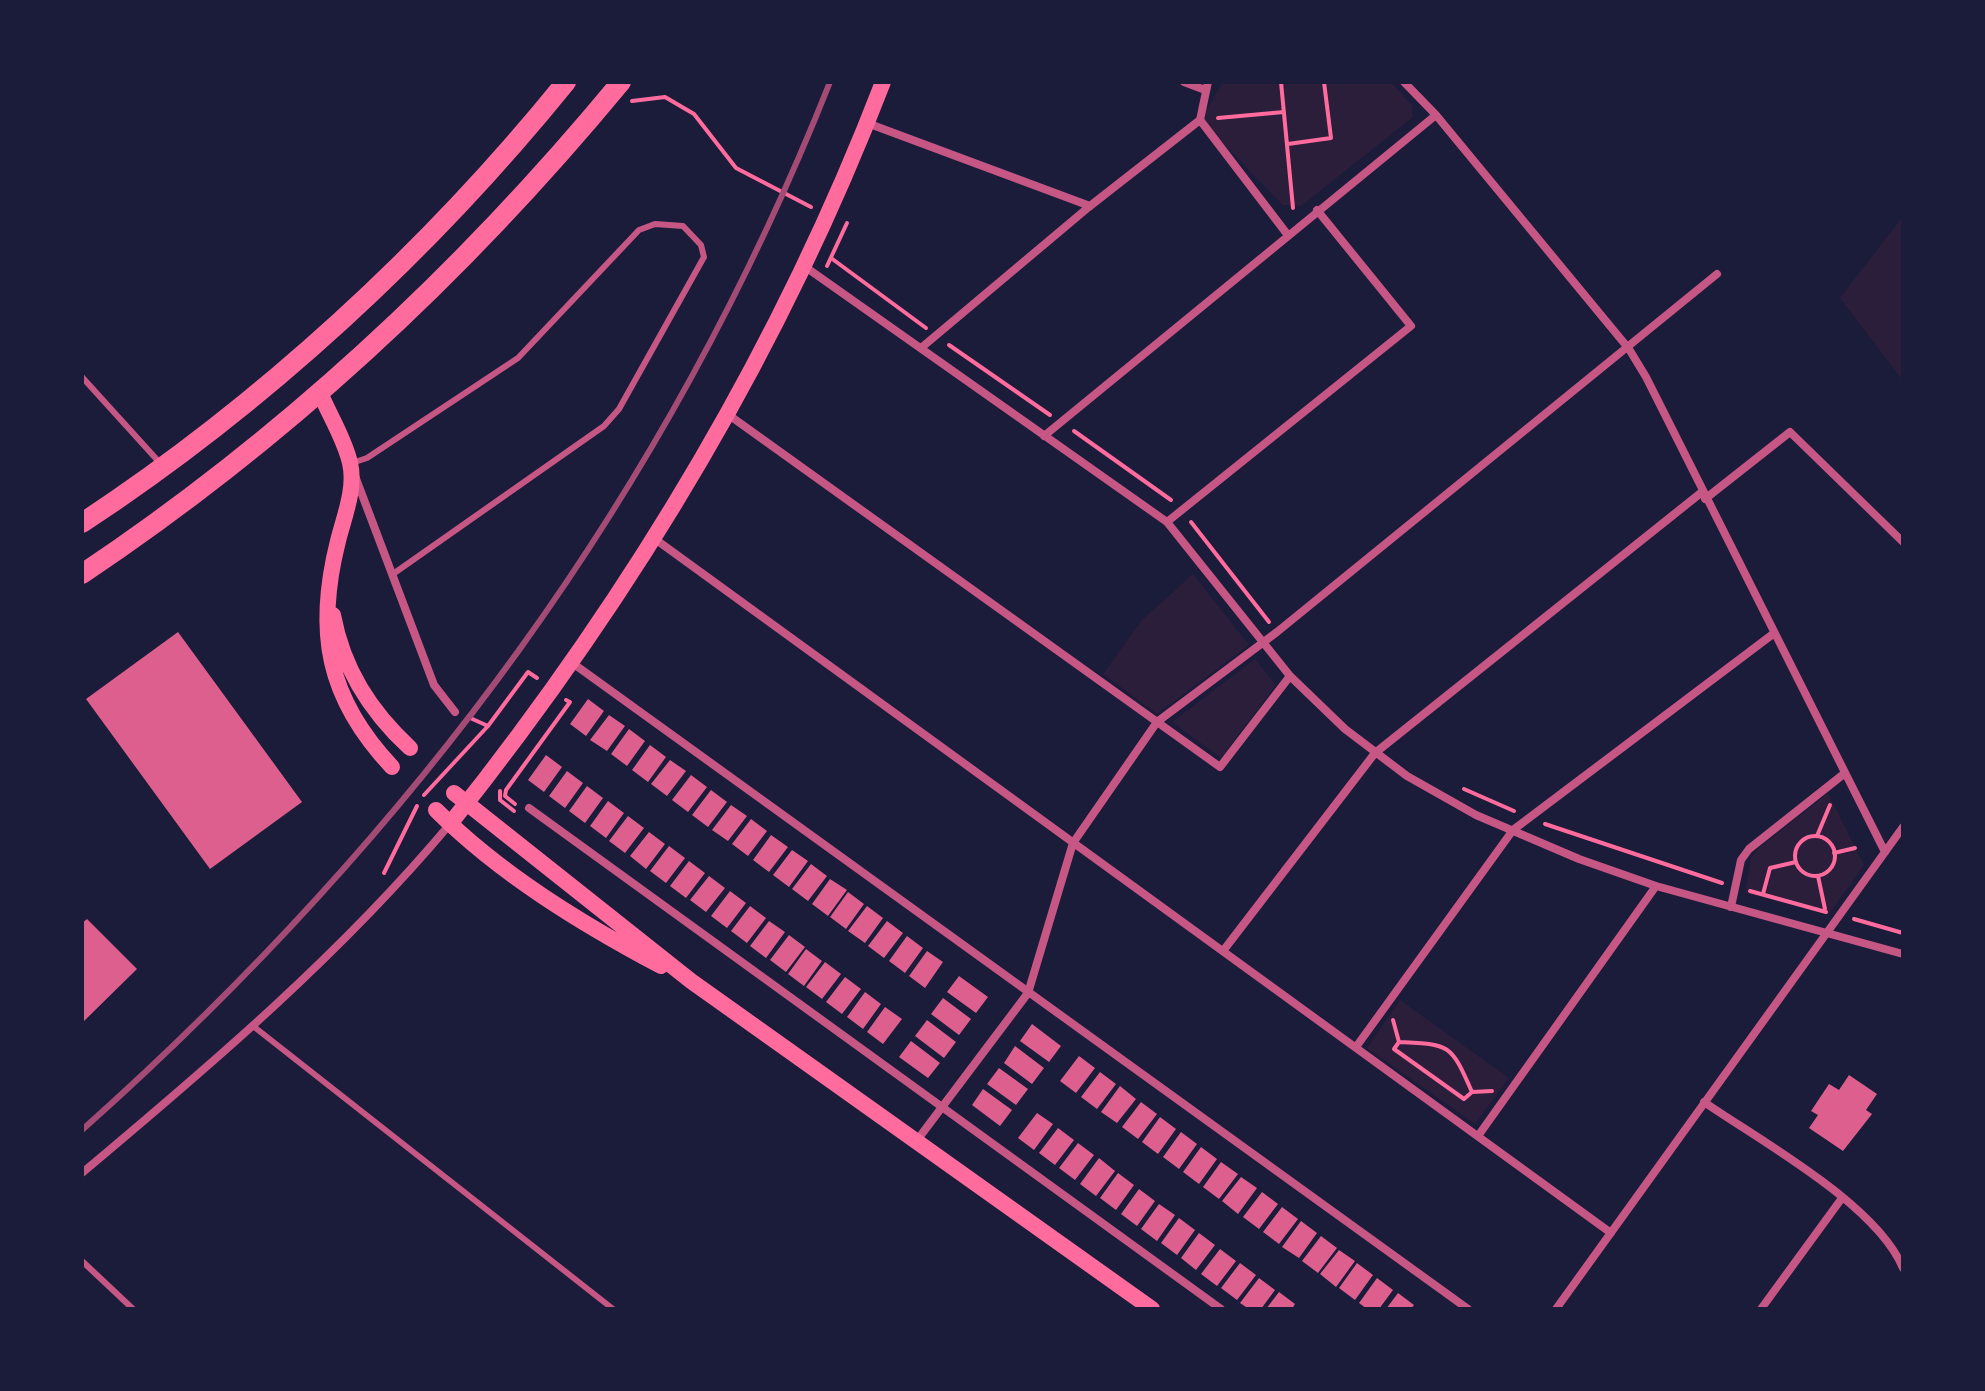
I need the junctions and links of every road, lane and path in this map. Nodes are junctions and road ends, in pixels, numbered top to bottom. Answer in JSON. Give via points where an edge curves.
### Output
{"nodes":[{"id":1,"x":566,"y":82,"type":"edge"},
{"id":2,"x":621,"y":82,"type":"edge"},
{"id":3,"x":883,"y":82,"type":"edge"},
{"id":4,"x":1184,"y":82,"type":"edge"},
{"id":5,"x":1281,"y":82,"type":"edge"},
{"id":6,"x":1324,"y":82,"type":"edge"},
{"id":7,"x":1404,"y":82,"type":"edge"},
{"id":8,"x":1207,"y":86,"type":"edge"},
{"id":9,"x":605,"y":100,"type":"junction"},
{"id":10,"x":1285,"y":112,"type":"junction"},
{"id":11,"x":1436,"y":115,"type":"junction"},
{"id":12,"x":1218,"y":118,"type":"dead end"},
{"id":13,"x":1200,"y":120,"type":"junction"},
{"id":14,"x":867,"y":123,"type":"junction"},
{"id":15,"x":1288,"y":144,"type":"junction"},
{"id":16,"x":1090,"y":206,"type":"junction"},
{"id":17,"x":1293,"y":208,"type":"dead end"},
{"id":18,"x":1317,"y":210,"type":"junction"},
{"id":19,"x":828,"y":216,"type":"junction"},
{"id":20,"x":1287,"y":234,"type":"junction"},
{"id":21,"x":831,"y":258,"type":"dead end"},
{"id":22,"x":804,"y":266,"type":"junction"},
{"id":23,"x":1717,"y":274,"type":"dead end"},
{"id":24,"x":936,"y":335,"type":"junction"},
{"id":25,"x":921,"y":348,"type":"junction"},
{"id":26,"x":1629,"y":349,"type":"junction"},
{"id":27,"x":82,"y":377,"type":"edge"},
{"id":28,"x":321,"y":395,"type":"junction"},
{"id":29,"x":726,"y":412,"type":"junction"},
{"id":30,"x":1061,"y":422,"type":"junction"},
{"id":31,"x":1044,"y":436,"type":"junction"},
{"id":32,"x":351,"y":464,"type":"junction"},
{"id":33,"x":163,"y":466,"type":"junction"},
{"id":34,"x":1704,"y":495,"type":"junction"},
{"id":35,"x":1181,"y":511,"type":"junction"},
{"id":36,"x":1167,"y":522,"type":"junction"},
{"id":37,"x":82,"y":523,"type":"edge"},
{"id":38,"x":655,"y":539,"type":"junction"},
{"id":39,"x":1903,"y":542,"type":"edge"},
{"id":40,"x":82,"y":574,"type":"edge"},
{"id":41,"x":393,"y":574,"type":"junction"},
{"id":42,"x":329,"y":585,"type":"junction"},
{"id":43,"x":1277,"y":632,"type":"junction"},
{"id":44,"x":1773,"y":634,"type":"junction"},
{"id":45,"x":1263,"y":643,"type":"junction"},
{"id":46,"x":571,"y":662,"type":"junction"},
{"id":47,"x":1290,"y":676,"type":"junction"},
{"id":48,"x":552,"y":689,"type":"junction"},
{"id":49,"x":455,"y":712,"type":"joint"},
{"id":50,"x":1157,"y":722,"type":"junction"},
{"id":51,"x":488,"y":726,"type":"junction"},
{"id":52,"x":410,"y":748,"type":"dead end"},
{"id":53,"x":1375,"y":753,"type":"junction"},
{"id":54,"x":392,"y":767,"type":"dead end"},
{"id":55,"x":1845,"y":773,"type":"junction"},
{"id":56,"x":1460,"y":787,"type":"dead end"},
{"id":57,"x":460,"y":798,"type":"junction"},
{"id":58,"x":1832,"y":801,"type":"dead end"},
{"id":59,"x":529,"y":808,"type":"dead end"},
{"id":60,"x":436,"y":810,"type":"dead end"},
{"id":61,"x":1530,"y":818,"type":"junction"},
{"id":62,"x":450,"y":824,"type":"junction"},
{"id":63,"x":1903,"y":827,"type":"edge"},
{"id":64,"x":1513,"y":830,"type":"junction"},
{"id":65,"x":1817,"y":836,"type":"junction"},
{"id":66,"x":1073,"y":843,"type":"junction"},
{"id":67,"x":1855,"y":848,"type":"dead end"},
{"id":68,"x":1885,"y":852,"type":"junction"},
{"id":69,"x":1834,"y":853,"type":"junction"},
{"id":70,"x":1796,"y":862,"type":"junction"},
{"id":71,"x":1818,"y":876,"type":"junction"},
{"id":72,"x":379,"y":882,"type":"dead end"},
{"id":73,"x":1656,"y":886,"type":"junction"},
{"id":74,"x":1736,"y":887,"type":"junction"},
{"id":75,"x":1762,"y":896,"type":"junction"},
{"id":76,"x":1731,"y":907,"type":"junction"},
{"id":77,"x":1825,"y":911,"type":"junction"},
{"id":78,"x":1840,"y":916,"type":"junction"},
{"id":79,"x":1903,"y":933,"type":"edge"},
{"id":80,"x":1827,"y":934,"type":"junction"},
{"id":81,"x":1223,"y":951,"type":"junction"},
{"id":82,"x":1903,"y":954,"type":"edge"},
{"id":83,"x":691,"y":981,"type":"junction"},
{"id":84,"x":1028,"y":993,"type":"junction"},
{"id":85,"x":1388,"y":1003,"type":"junction"},
{"id":86,"x":253,"y":1026,"type":"junction"},
{"id":87,"x":1399,"y":1042,"type":"junction"},
{"id":88,"x":1356,"y":1047,"type":"junction"},
{"id":89,"x":1472,"y":1092,"type":"junction"},
{"id":90,"x":1508,"y":1094,"type":"junction"},
{"id":91,"x":1704,"y":1102,"type":"junction"},
{"id":92,"x":942,"y":1107,"type":"junction"},
{"id":93,"x":1478,"y":1136,"type":"junction"},
{"id":94,"x":918,"y":1139,"type":"junction"},
{"id":95,"x":82,"y":1173,"type":"edge"},
{"id":96,"x":1842,"y":1198,"type":"junction"},
{"id":97,"x":1611,"y":1233,"type":"junction"},
{"id":98,"x":82,"y":1261,"type":"edge"},
{"id":99,"x":1903,"y":1268,"type":"edge"},
{"id":100,"x":133,"y":1309,"type":"edge"},
{"id":101,"x":613,"y":1309,"type":"edge"},
{"id":102,"x":1152,"y":1309,"type":"edge"},
{"id":103,"x":1221,"y":1309,"type":"edge"},
{"id":104,"x":1468,"y":1309,"type":"edge"},
{"id":105,"x":1556,"y":1309,"type":"edge"},
{"id":106,"x":1761,"y":1309,"type":"edge"}],
"edges":[{"from":1,"to":33,"type":"main road","via":[[499,161],[369,292]]},
{"from":2,"to":9,"type":"main road"},
{"from":3,"to":14,"type":"main road"},
{"from":4,"to":8,"type":"street"},
{"from":5,"to":10,"type":"path"},
{"from":6,"to":15,"type":"path","via":[[1331,138]]},
{"from":7,"to":11,"type":"street"},
{"from":8,"to":13,"type":"street"},
{"from":9,"to":19,"type":"path","via":[[665,97],[694,114],[736,168]]},
{"from":9,"to":28,"type":"main road","via":[[446,278]]},
{"from":10,"to":12,"type":"path"},
{"from":10,"to":15,"type":"path"},
{"from":11,"to":18,"type":"street"},
{"from":11,"to":26,"type":"street"},
{"from":13,"to":16,"type":"street"},
{"from":13,"to":20,"type":"street"},
{"from":14,"to":16,"type":"street"},
{"from":14,"to":19,"type":"main road"},
{"from":15,"to":17,"type":"path"},
{"from":16,"to":24,"type":"street"},
{"from":18,"to":20,"type":"street"},
{"from":18,"to":35,"type":"street","via":[[1411,326]]},
{"from":19,"to":22,"type":"main road"},
{"from":20,"to":30,"type":"street"},
{"from":21,"to":24,"type":"path"},
{"from":22,"to":25,"type":"street"},
{"from":22,"to":29,"type":"main road"},
{"from":23,"to":26,"type":"street"},
{"from":24,"to":25,"type":"street"},
{"from":24,"to":30,"type":"path"},
{"from":25,"to":31,"type":"street"},
{"from":26,"to":34,"type":"street"},
{"from":26,"to":43,"type":"street"},
{"from":27,"to":33,"type":"lane"},
{"from":28,"to":32,"type":"main road"},
{"from":28,"to":40,"type":"main road","via":[[221,475]]},
{"from":29,"to":38,"type":"main road"},
{"from":29,"to":50,"type":"street"},
{"from":30,"to":31,"type":"street"},
{"from":30,"to":35,"type":"path"},
{"from":31,"to":36,"type":"street"},
{"from":32,"to":41,"type":"street"},
{"from":32,"to":41,"type":"lane","via":[[518,358],[639,230],[670,222],[683,226],[701,245],[704,257],[619,409],[604,426]]},
{"from":32,"to":42,"type":"main road","via":[[350,497]]},
{"from":33,"to":37,"type":"main road"},
{"from":34,"to":39,"type":"street","via":[[1790,432]]},
{"from":34,"to":44,"type":"street"},
{"from":34,"to":53,"type":"street"},
{"from":35,"to":36,"type":"street"},
{"from":35,"to":43,"type":"path"},
{"from":36,"to":45,"type":"street"},
{"from":38,"to":46,"type":"main road"},
{"from":38,"to":66,"type":"street"},
{"from":41,"to":49,"type":"street","via":[[434,685]]},
{"from":42,"to":52,"type":"main road","via":[[336,630],[351,672],[376,713]]},
{"from":42,"to":54,"type":"main road","via":[[326,633],[336,679],[363,734]]},
{"from":43,"to":45,"type":"street"},
{"from":44,"to":55,"type":"street"},
{"from":44,"to":61,"type":"street"},
{"from":45,"to":47,"type":"street"},
{"from":45,"to":50,"type":"street"},
{"from":46,"to":48,"type":"main road"},
{"from":46,"to":84,"type":"street"},
{"from":47,"to":50,"type":"street","via":[[1220,767]]},
{"from":47,"to":53,"type":"street"},
{"from":48,"to":51,"type":"path","via":[[528,672]]},
{"from":48,"to":57,"type":"main road"},
{"from":49,"to":51,"type":"path"},
{"from":50,"to":66,"type":"street"},
{"from":51,"to":72,"type":"path","via":[[422,797]]},
{"from":53,"to":64,"type":"street","via":[[1441,796]]},
{"from":53,"to":81,"type":"street"},
{"from":55,"to":68,"type":"street"},
{"from":55,"to":74,"type":"street","via":[[1749,849],[1741,860]]},
{"from":56,"to":61,"type":"path"},
{"from":57,"to":62,"type":"main road"},
{"from":57,"to":83,"type":"main road"},
{"from":58,"to":65,"type":"path"},
{"from":59,"to":92,"type":"street"},
{"from":60,"to":62,"type":"main road"},
{"from":61,"to":64,"type":"street"},
{"from":61,"to":74,"type":"path"},
{"from":62,"to":83,"type":"main road","via":[[570,912]]},
{"from":62,"to":86,"type":"street","via":[[331,955]]},
{"from":63,"to":68,"type":"street"},
{"from":64,"to":73,"type":"street"},
{"from":64,"to":85,"type":"street"},
{"from":65,"to":69,"type":"path"},
{"from":65,"to":70,"type":"path","via":[[1799,843]]},
{"from":66,"to":81,"type":"street"},
{"from":66,"to":84,"type":"street"},
{"from":67,"to":69,"type":"path"},
{"from":68,"to":78,"type":"street"},
{"from":69,"to":71,"type":"path","via":[[1833,865]]},
{"from":70,"to":71,"type":"path","via":[[1802,872]]},
{"from":70,"to":75,"type":"path","via":[[1770,868]]},
{"from":71,"to":77,"type":"path"},
{"from":73,"to":76,"type":"street"},
{"from":73,"to":90,"type":"street"},
{"from":74,"to":75,"type":"path"},
{"from":74,"to":76,"type":"street"},
{"from":75,"to":77,"type":"path"},
{"from":76,"to":80,"type":"street"},
{"from":77,"to":78,"type":"path"},
{"from":78,"to":79,"type":"path"},
{"from":78,"to":80,"type":"street"},
{"from":80,"to":82,"type":"street"},
{"from":80,"to":91,"type":"street"},
{"from":81,"to":88,"type":"street"},
{"from":83,"to":94,"type":"main road"},
{"from":84,"to":92,"type":"street"},
{"from":84,"to":104,"type":"street"},
{"from":85,"to":87,"type":"path"},
{"from":85,"to":88,"type":"street"},
{"from":86,"to":95,"type":"street"},
{"from":86,"to":101,"type":"lane"},
{"from":87,"to":89,"type":"path","via":[[1439,1044],[1457,1057]]},
{"from":87,"to":89,"type":"path","via":[[1394,1049],[1464,1099]]},
{"from":88,"to":93,"type":"street"},
{"from":89,"to":90,"type":"path"},
{"from":90,"to":93,"type":"street"},
{"from":91,"to":96,"type":"street"},
{"from":91,"to":97,"type":"street"},
{"from":92,"to":94,"type":"street"},
{"from":92,"to":103,"type":"street"},
{"from":93,"to":97,"type":"street"},
{"from":94,"to":102,"type":"main road"},
{"from":96,"to":99,"type":"street","via":[[1884,1236]]},
{"from":96,"to":106,"type":"street"},
{"from":97,"to":105,"type":"street"},
{"from":98,"to":100,"type":"lane"}]}
